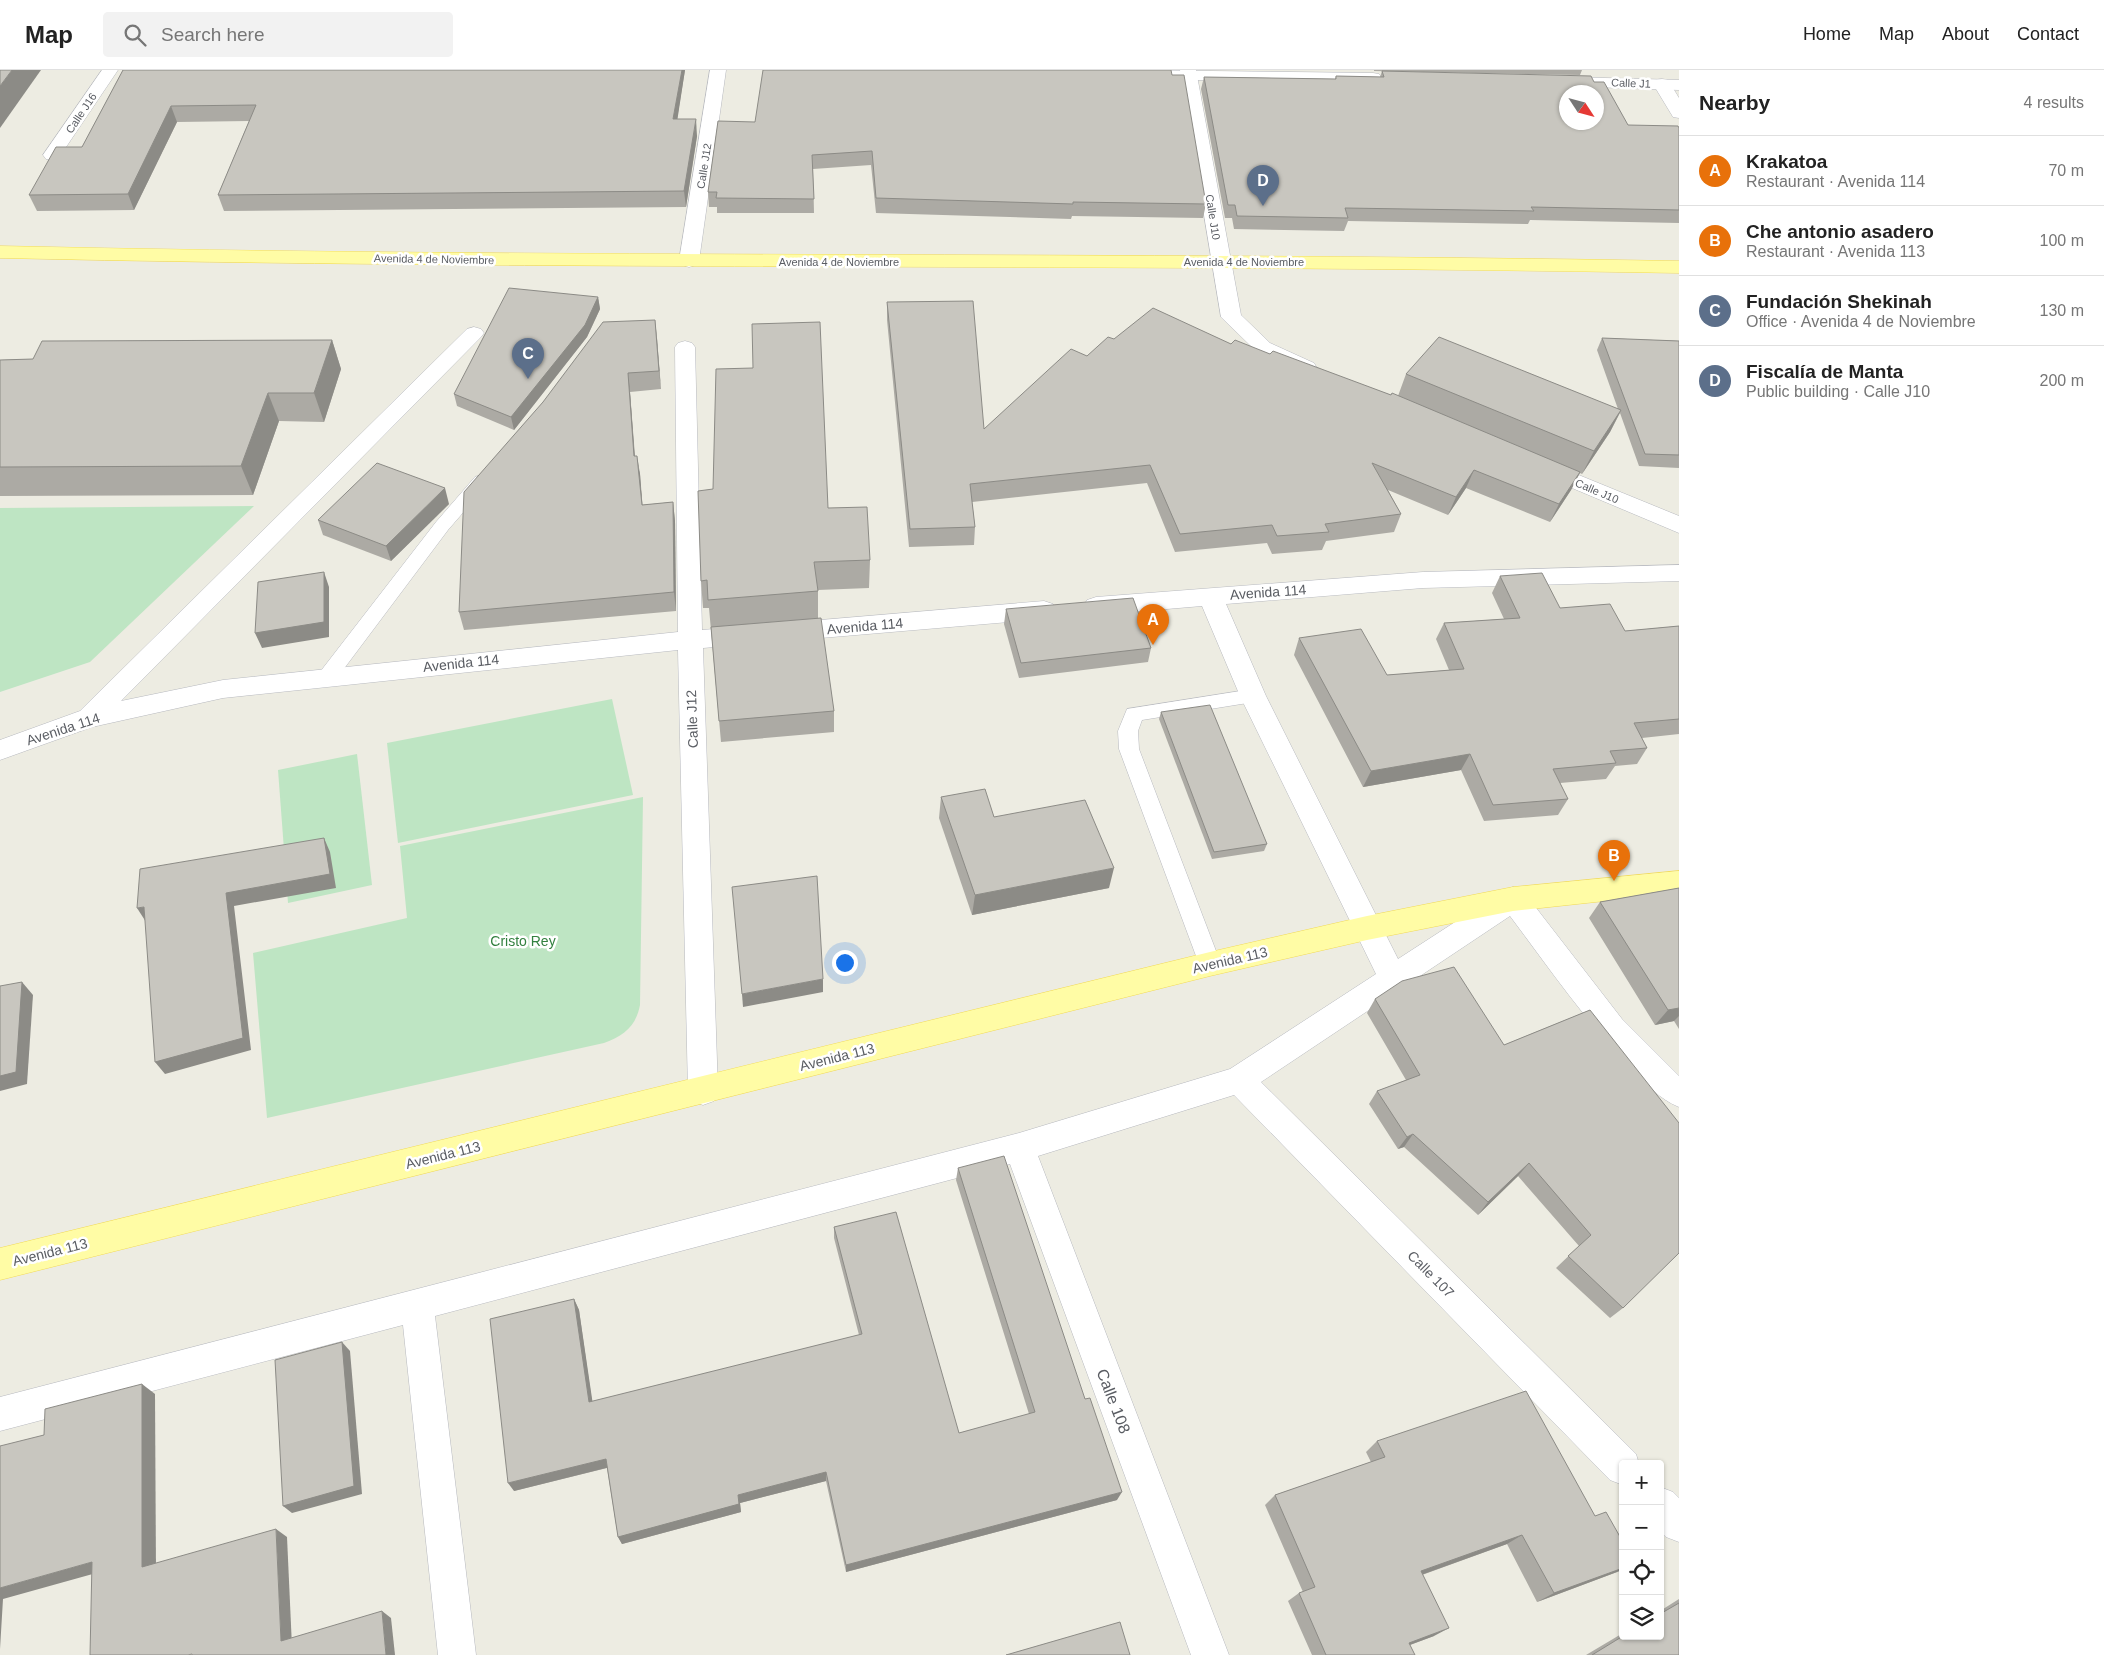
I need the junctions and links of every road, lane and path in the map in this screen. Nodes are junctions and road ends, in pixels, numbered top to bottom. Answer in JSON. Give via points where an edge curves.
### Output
{"nodes":[{"id":1,"x":110,"y":70,"type":"edge"},
{"id":2,"x":718,"y":70,"type":"edge"},
{"id":3,"x":1189,"y":72,"type":"edge"},
{"id":4,"x":1120,"y":74,"type":"edge"},
{"id":5,"x":1386,"y":78,"type":"edge"},
{"id":6,"x":1553,"y":81,"type":"edge"},
{"id":7,"x":1670,"y":85,"type":"edge"},
{"id":8,"x":1679,"y":113,"type":"edge"},
{"id":9,"x":52,"y":155,"type":"edge"},
{"id":10,"x":0,"y":252,"type":"edge"},
{"id":11,"x":689,"y":262,"type":"junction"},
{"id":12,"x":1220,"y":262,"type":"junction"},
{"id":13,"x":1679,"y":267,"type":"edge"},
{"id":14,"x":474,"y":333,"type":"dead end"},
{"id":15,"x":685,"y":347,"type":"dead end"},
{"id":16,"x":1322,"y":375,"type":"edge"},
{"id":17,"x":1524,"y":460,"type":"edge"},
{"id":18,"x":494,"y":467,"type":"edge"},
{"id":19,"x":1679,"y":525,"type":"edge"},
{"id":20,"x":1679,"y":574,"type":"edge"},
{"id":21,"x":1210,"y":596,"type":"junction"},
{"id":22,"x":690,"y":640,"type":"junction"},
{"id":23,"x":326,"y":677,"type":"junction"},
{"id":24,"x":1254,"y":696,"type":"junction"},
{"id":25,"x":89,"y":718,"type":"junction"},
{"id":26,"x":0,"y":750,"type":"edge"},
{"id":27,"x":1679,"y":882,"type":"edge"},
{"id":28,"x":1513,"y":900,"type":"junction"},
{"id":29,"x":1367,"y":928,"type":"junction"},
{"id":30,"x":1210,"y":964,"type":"junction"},
{"id":31,"x":1393,"y":978,"type":"junction"},
{"id":32,"x":1239,"y":1080,"type":"junction"},
{"id":33,"x":703,"y":1091,"type":"junction"},
{"id":34,"x":1679,"y":1092,"type":"edge"},
{"id":35,"x":1019,"y":1147,"type":"junction"},
{"id":36,"x":0,"y":1264,"type":"edge"},
{"id":37,"x":417,"y":1304,"type":"junction"},
{"id":38,"x":0,"y":1414,"type":"edge"},
{"id":39,"x":1619,"y":1463,"type":"edge"},
{"id":40,"x":1664,"y":1509,"type":"edge"},
{"id":41,"x":1679,"y":1524,"type":"edge"},
{"id":42,"x":456,"y":1655,"type":"edge"},
{"id":43,"x":1210,"y":1655,"type":"edge"}],
"edges":[{"from":1,"to":9,"type":"street","name":"Calle J16"},
{"from":2,"to":11,"type":"street","name":"Calle J12"},
{"from":3,"to":4,"type":"street"},
{"from":3,"to":5,"type":"street"},
{"from":3,"to":12,"type":"street","name":"Calle J10"},
{"from":6,"to":7,"type":"street","name":"Calle J1"},
{"from":7,"to":8,"type":"street"},
{"from":10,"to":11,"type":"main road","name":"Avenida 4 de Noviembre"},
{"from":11,"to":12,"type":"main road","name":"Avenida 4 de Noviembre"},
{"from":12,"to":13,"type":"main road","name":"Avenida 4 de Noviembre"},
{"from":12,"to":16,"type":"street","name":"Calle J10","via":[[1231,317],[1263,347]]},
{"from":14,"to":25,"type":"street"},
{"from":15,"to":22,"type":"street","name":"Calle J12"},
{"from":17,"to":19,"type":"street","name":"Calle J10"},
{"from":18,"to":23,"type":"lane","via":[[442,526]]},
{"from":20,"to":21,"type":"street","name":"Avenida 114","via":[[1424,580]]},
{"from":21,"to":22,"type":"street","name":"Avenida 114"},
{"from":21,"to":24,"type":"street"},
{"from":22,"to":23,"type":"street","name":"Avenida 114"},
{"from":22,"to":33,"type":"street","name":"Calle J12"},
{"from":23,"to":25,"type":"street","name":"Avenida 114","via":[[223,688]]},
{"from":24,"to":29,"type":"street"},
{"from":24,"to":30,"type":"lane","via":[[1134,714],[1128,731],[1128,749]]},
{"from":25,"to":26,"type":"street","name":"Avenida 114"},
{"from":27,"to":28,"type":"main road","name":"Avenida 113"},
{"from":28,"to":29,"type":"main road","name":"Avenida 113"},
{"from":28,"to":31,"type":"street"},
{"from":28,"to":34,"type":"street","via":[[1612,1028],[1668,1085]]},
{"from":29,"to":30,"type":"main road","name":"Avenida 113"},
{"from":29,"to":31,"type":"street"},
{"from":30,"to":33,"type":"main road","name":"Avenida 113"},
{"from":31,"to":32,"type":"street"},
{"from":32,"to":35,"type":"street"},
{"from":32,"to":39,"type":"street","name":"Calle 107"},
{"from":33,"to":36,"type":"main road","name":"Avenida 113"},
{"from":35,"to":37,"type":"street"},
{"from":35,"to":43,"type":"street","name":"Calle 108"},
{"from":37,"to":38,"type":"street"},
{"from":37,"to":42,"type":"street"},
{"from":40,"to":41,"type":"street"}]}
